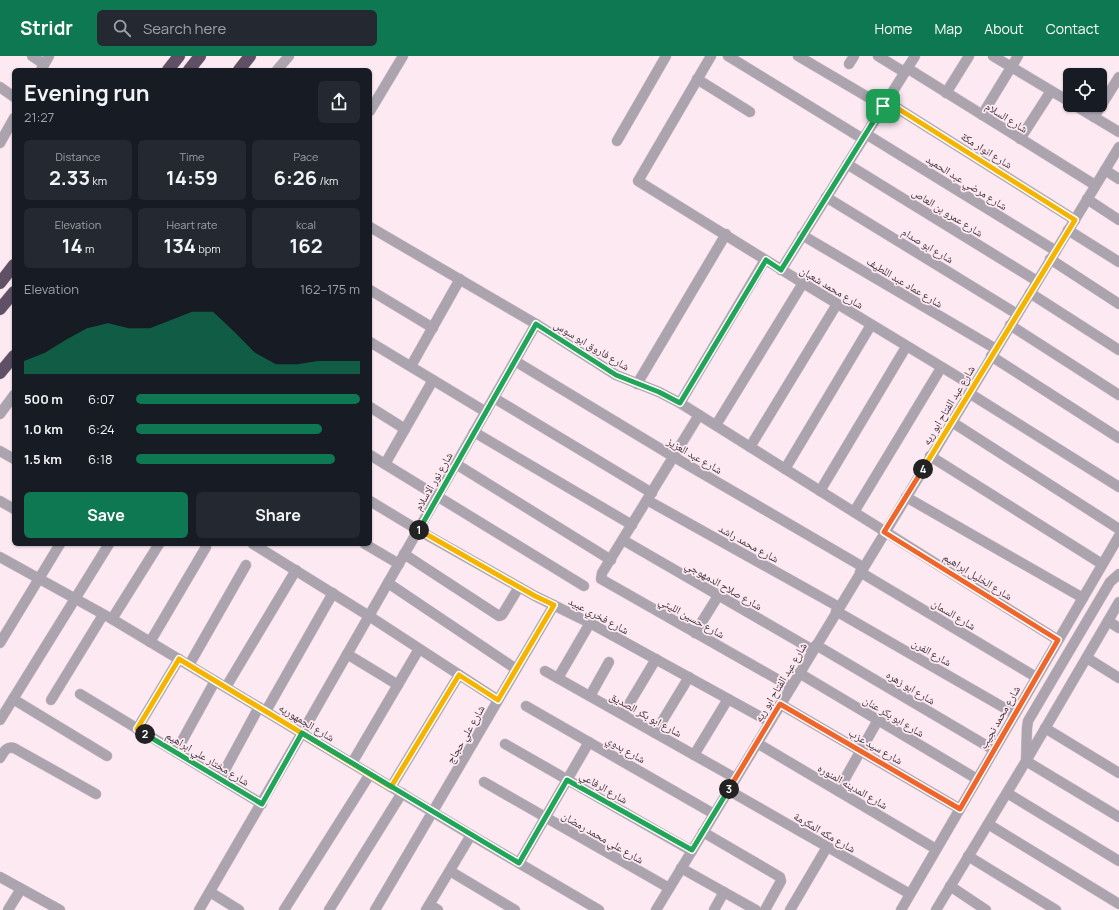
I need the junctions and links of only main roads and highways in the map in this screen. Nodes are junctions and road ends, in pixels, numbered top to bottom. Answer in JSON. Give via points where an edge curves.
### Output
{"nodes":[{"id":1,"x":179,"y":56,"type":"edge"},
{"id":2,"x":200,"y":56,"type":"edge"},
{"id":3,"x":250,"y":56,"type":"edge"},
{"id":4,"x":170,"y":68,"type":"edge"},
{"id":5,"x":191,"y":68,"type":"edge"},
{"id":6,"x":241,"y":68,"type":"edge"},
{"id":7,"x":12,"y":268,"type":"edge"},
{"id":8,"x":0,"y":283,"type":"edge"},
{"id":9,"x":12,"y":295,"type":"edge"},
{"id":10,"x":0,"y":310,"type":"edge"},
{"id":11,"x":12,"y":358,"type":"edge"},
{"id":12,"x":0,"y":373,"type":"edge"}],
"edges":[{"from":1,"to":4,"type":"highway"},
{"from":2,"to":5,"type":"highway"},
{"from":3,"to":6,"type":"highway"},
{"from":7,"to":8,"type":"highway"},
{"from":9,"to":10,"type":"highway"},
{"from":11,"to":12,"type":"highway"}]}
